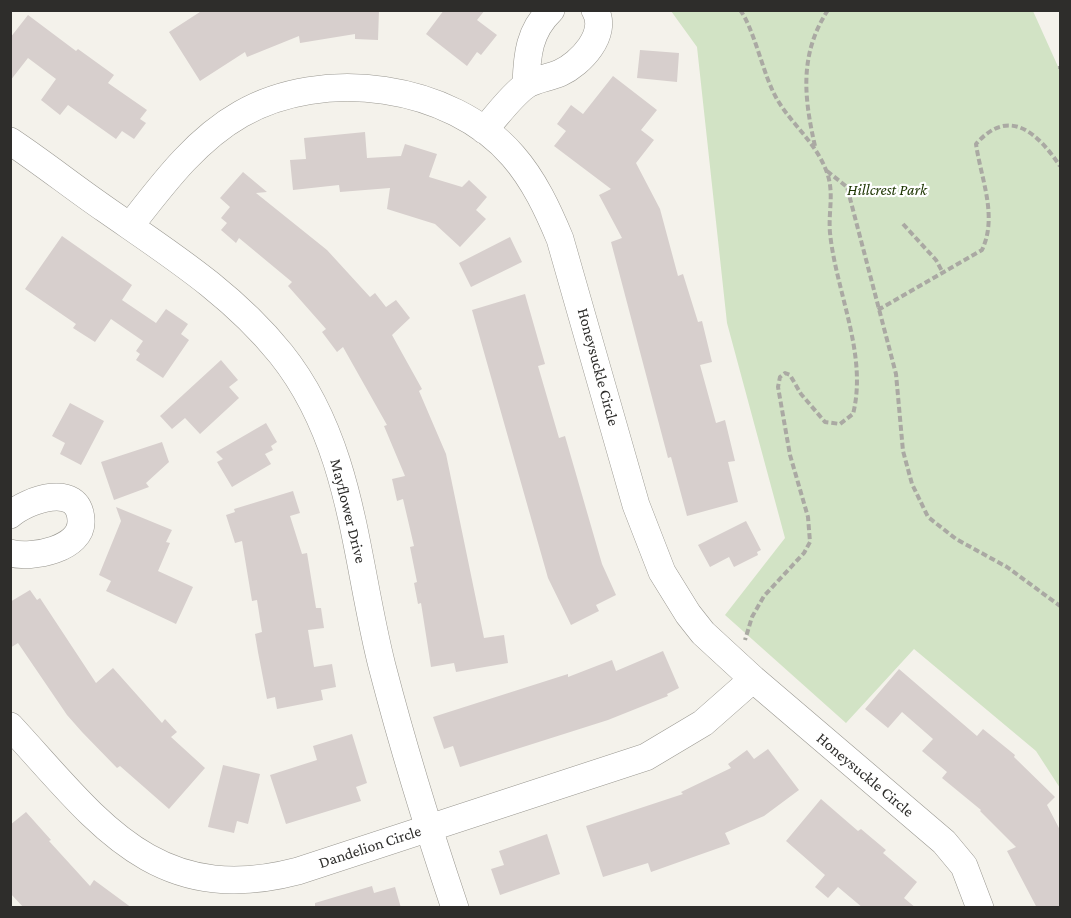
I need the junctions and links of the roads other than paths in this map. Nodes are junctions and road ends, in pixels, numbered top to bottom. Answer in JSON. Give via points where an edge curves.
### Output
{"nodes":[{"id":1,"x":551,"y":10,"type":"edge"},
{"id":2,"x":595,"y":10,"type":"edge"},
{"id":3,"x":526,"y":84,"type":"junction"},
{"id":4,"x":484,"y":130,"type":"junction"},
{"id":5,"x":10,"y":141,"type":"edge"},
{"id":6,"x":130,"y":226,"type":"junction"},
{"id":7,"x":10,"y":515,"type":"edge"},
{"id":8,"x":10,"y":553,"type":"edge"},
{"id":9,"x":753,"y":679,"type":"junction"},
{"id":10,"x":10,"y":726,"type":"edge"},
{"id":11,"x":428,"y":827,"type":"junction"},
{"id":12,"x":455,"y":908,"type":"edge"},
{"id":13,"x":980,"y":908,"type":"edge"}],
"edges":[{"from":1,"to":3,"type":"street","via":[[530,42]]},
{"from":2,"to":3,"type":"street","via":[[598,31],[579,59],[561,73]]},
{"from":3,"to":4,"type":"street"},
{"from":4,"to":6,"type":"street","name":"Honeysuckle Circle","via":[[438,106],[380,90],[346,87],[287,95],[242,113],[199,145]]},
{"from":4,"to":9,"type":"street","name":"Honeysuckle Circle","via":[[527,174],[560,239],[636,505],[662,572],[703,633]]},
{"from":5,"to":6,"type":"street","name":"Mayflower Drive"},
{"from":6,"to":11,"type":"street","name":"Mayflower Drive","via":[[186,264],[259,330],[304,388],[326,431],[347,492],[382,668]]},
{"from":7,"to":8,"type":"street","via":[[24,505],[53,496],[70,501],[81,520],[69,541],[54,550],[28,557]]},
{"from":9,"to":11,"type":"street","name":"Dandelion Circle","via":[[703,723],[662,750]]},
{"from":9,"to":13,"type":"street","name":"Honeysuckle Circle","via":[[944,842],[964,866]]},
{"from":10,"to":11,"type":"street","name":"Dandelion Circle","via":[[95,819],[147,859],[172,870],[206,878],[262,879],[298,871]]},
{"from":11,"to":12,"type":"street","name":"Mayflower Drive"}]}
